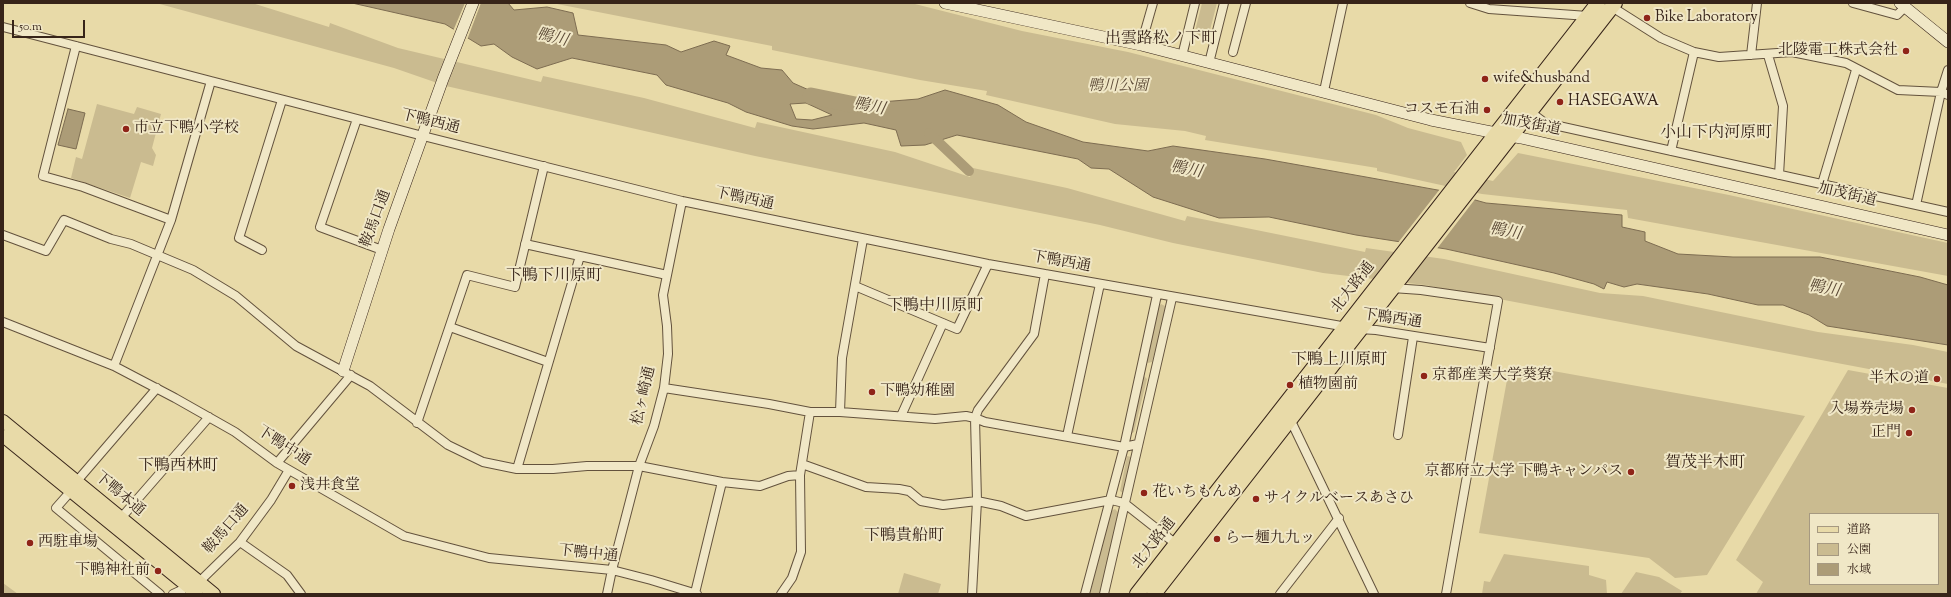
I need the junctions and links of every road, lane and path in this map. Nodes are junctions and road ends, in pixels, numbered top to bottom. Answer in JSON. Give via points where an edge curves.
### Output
{"nodes":[{"id":1,"x":473,"y":3,"type":"edge"},
{"id":2,"x":945,"y":3,"type":"edge"},
{"id":3,"x":1153,"y":3,"type":"edge"},
{"id":4,"x":1195,"y":3,"type":"edge"},
{"id":5,"x":1224,"y":3,"type":"edge"},
{"id":6,"x":1246,"y":3,"type":"edge"},
{"id":7,"x":1343,"y":3,"type":"edge"},
{"id":8,"x":1470,"y":3,"type":"edge"},
{"id":9,"x":1598,"y":3,"type":"edge"},
{"id":10,"x":1756,"y":3,"type":"edge"},
{"id":11,"x":1853,"y":3,"type":"edge"},
{"id":12,"x":1613,"y":5,"type":"edge"},
{"id":13,"x":1902,"y":5,"type":"edge"},
{"id":14,"x":1490,"y":6,"type":"edge"},
{"id":15,"x":1588,"y":16,"type":"junction"},
{"id":16,"x":3,"y":27,"type":"edge"},
{"id":17,"x":1948,"y":42,"type":"edge"},
{"id":18,"x":1140,"y":45,"type":"junction"},
{"id":19,"x":76,"y":46,"type":"junction"},
{"id":20,"x":1233,"y":52,"type":"dead end"},
{"id":21,"x":1694,"y":52,"type":"junction"},
{"id":22,"x":1751,"y":55,"type":"junction"},
{"id":23,"x":1768,"y":55,"type":"junction"},
{"id":24,"x":1182,"y":56,"type":"junction"},
{"id":25,"x":1209,"y":63,"type":"junction"},
{"id":26,"x":1856,"y":70,"type":"junction"},
{"id":27,"x":1948,"y":70,"type":"edge"},
{"id":28,"x":211,"y":81,"type":"junction"},
{"id":29,"x":1324,"y":91,"type":"junction"},
{"id":30,"x":1944,"y":94,"type":"edge"},
{"id":31,"x":282,"y":100,"type":"junction"},
{"id":32,"x":1529,"y":111,"type":"junction"},
{"id":33,"x":357,"y":119,"type":"junction"},
{"id":34,"x":1502,"y":135,"type":"junction"},
{"id":35,"x":423,"y":136,"type":"junction"},
{"id":36,"x":1671,"y":151,"type":"junction"},
{"id":37,"x":544,"y":166,"type":"junction"},
{"id":38,"x":1779,"y":175,"type":"junction"},
{"id":39,"x":1822,"y":184,"type":"junction"},
{"id":40,"x":682,"y":201,"type":"junction"},
{"id":41,"x":1916,"y":205,"type":"junction"},
{"id":42,"x":1948,"y":212,"type":"edge"},
{"id":43,"x":171,"y":220,"type":"junction"},
{"id":44,"x":3,"y":235,"type":"edge"},
{"id":45,"x":1948,"y":235,"type":"edge"},
{"id":46,"x":862,"y":239,"type":"junction"},
{"id":47,"x":525,"y":244,"type":"junction"},
{"id":48,"x":262,"y":250,"type":"dead end"},
{"id":49,"x":382,"y":250,"type":"junction"},
{"id":50,"x":157,"y":256,"type":"junction"},
{"id":51,"x":580,"y":256,"type":"junction"},
{"id":52,"x":988,"y":264,"type":"junction"},
{"id":53,"x":1044,"y":274,"type":"junction"},
{"id":54,"x":667,"y":275,"type":"junction"},
{"id":55,"x":1100,"y":284,"type":"junction"},
{"id":56,"x":1390,"y":284,"type":"junction"},
{"id":57,"x":855,"y":286,"type":"junction"},
{"id":58,"x":1157,"y":295,"type":"junction"},
{"id":59,"x":1172,"y":298,"type":"junction"},
{"id":60,"x":3,"y":322,"type":"edge"},
{"id":61,"x":943,"y":323,"type":"junction"},
{"id":62,"x":450,"y":327,"type":"junction"},
{"id":63,"x":1346,"y":327,"type":"junction"},
{"id":64,"x":1360,"y":329,"type":"junction"},
{"id":65,"x":1413,"y":337,"type":"junction"},
{"id":66,"x":1490,"y":348,"type":"junction"},
{"id":67,"x":548,"y":362,"type":"junction"},
{"id":68,"x":114,"y":366,"type":"junction"},
{"id":69,"x":347,"y":373,"type":"junction"},
{"id":70,"x":157,"y":388,"type":"junction"},
{"id":71,"x":664,"y":388,"type":"junction"},
{"id":72,"x":810,"y":412,"type":"junction"},
{"id":73,"x":840,"y":412,"type":"junction"},
{"id":74,"x":901,"y":416,"type":"junction"},
{"id":75,"x":209,"y":417,"type":"junction"},
{"id":76,"x":975,"y":418,"type":"junction"},
{"id":77,"x":1290,"y":418,"type":"junction"},
{"id":78,"x":3,"y":421,"type":"edge"},
{"id":79,"x":417,"y":423,"type":"junction"},
{"id":80,"x":1398,"y":435,"type":"dead end"},
{"id":81,"x":3,"y":436,"type":"edge"},
{"id":82,"x":1067,"y":436,"type":"junction"},
{"id":83,"x":1138,"y":444,"type":"junction"},
{"id":84,"x":1124,"y":446,"type":"junction"},
{"id":85,"x":278,"y":463,"type":"junction"},
{"id":86,"x":802,"y":464,"type":"junction"},
{"id":87,"x":639,"y":466,"type":"junction"},
{"id":88,"x":517,"y":469,"type":"junction"},
{"id":89,"x":289,"y":470,"type":"junction"},
{"id":90,"x":800,"y":475,"type":"junction"},
{"id":91,"x":722,"y":482,"type":"junction"},
{"id":92,"x":74,"y":486,"type":"junction"},
{"id":93,"x":1110,"y":500,"type":"junction"},
{"id":94,"x":977,"y":501,"type":"junction"},
{"id":95,"x":1124,"y":503,"type":"junction"},
{"id":96,"x":121,"y":518,"type":"junction"},
{"id":97,"x":1339,"y":518,"type":"junction"},
{"id":98,"x":240,"y":542,"type":"junction"},
{"id":99,"x":1176,"y":544,"type":"junction"},
{"id":100,"x":612,"y":570,"type":"junction"},
{"id":101,"x":1370,"y":586,"type":"junction"},
{"id":102,"x":195,"y":587,"type":"edge"},
{"id":103,"x":1158,"y":592,"type":"edge"},
{"id":104,"x":160,"y":594,"type":"edge"},
{"id":105,"x":173,"y":594,"type":"edge"},
{"id":106,"x":214,"y":594,"type":"edge"},
{"id":107,"x":301,"y":594,"type":"edge"},
{"id":108,"x":607,"y":594,"type":"edge"},
{"id":109,"x":696,"y":594,"type":"edge"},
{"id":110,"x":781,"y":594,"type":"edge"},
{"id":111,"x":972,"y":594,"type":"edge"},
{"id":112,"x":1085,"y":594,"type":"edge"},
{"id":113,"x":1104,"y":594,"type":"edge"},
{"id":114,"x":1137,"y":594,"type":"edge"},
{"id":115,"x":1280,"y":594,"type":"edge"},
{"id":116,"x":1364,"y":594,"type":"edge"},
{"id":117,"x":1374,"y":594,"type":"edge"},
{"id":118,"x":1446,"y":594,"type":"edge"}],
"edges":[{"from":1,"to":35,"type":"street","name":"鞍馬口通"},
{"from":2,"to":18,"type":"street","name":"加茂街道"},
{"from":3,"to":18,"type":"street"},
{"from":4,"to":24,"type":"street"},
{"from":5,"to":25,"type":"street"},
{"from":6,"to":20,"type":"street"},
{"from":7,"to":29,"type":"street"},
{"from":8,"to":14,"type":"street"},
{"from":9,"to":15,"type":"highway","name":"北大路通"},
{"from":10,"to":22,"type":"street"},
{"from":11,"to":13,"type":"street","via":[[1897,15]]},
{"from":12,"to":21,"type":"street","via":[[1661,38]]},
{"from":12,"to":32,"type":"highway","name":"北大路通"},
{"from":13,"to":17,"type":"street"},
{"from":14,"to":15,"type":"street"},
{"from":15,"to":34,"type":"highway","name":"北大路通"},
{"from":16,"to":19,"type":"street","name":"下鴨西通"},
{"from":18,"to":24,"type":"street","name":"加茂街道"},
{"from":19,"to":28,"type":"street","name":"下鴨西通"},
{"from":19,"to":43,"type":"street","via":[[43,176],[83,186]]},
{"from":21,"to":22,"type":"street","via":[[1719,57]]},
{"from":21,"to":36,"type":"street"},
{"from":22,"to":23,"type":"street"},
{"from":23,"to":26,"type":"street","via":[[1792,52],[1846,63]]},
{"from":23,"to":38,"type":"street","via":[[1782,106]]},
{"from":24,"to":25,"type":"street","name":"加茂街道"},
{"from":25,"to":29,"type":"street","name":"加茂街道"},
{"from":26,"to":30,"type":"street","via":[[1898,90]]},
{"from":26,"to":39,"type":"street"},
{"from":27,"to":30,"type":"street"},
{"from":28,"to":31,"type":"street","name":"下鴨西通"},
{"from":28,"to":43,"type":"street"},
{"from":29,"to":34,"type":"street","name":"加茂街道","via":[[1431,120]]},
{"from":30,"to":41,"type":"street"},
{"from":31,"to":33,"type":"street","name":"下鴨西通"},
{"from":31,"to":48,"type":"street","via":[[239,238]]},
{"from":32,"to":34,"type":"highway","name":"北大路通"},
{"from":32,"to":36,"type":"street","via":[[1545,123]]},
{"from":33,"to":35,"type":"street","name":"下鴨西通"},
{"from":33,"to":49,"type":"street","via":[[320,227]]},
{"from":34,"to":45,"type":"street","name":"加茂街道"},
{"from":34,"to":56,"type":"highway","name":"北大路通"},
{"from":35,"to":37,"type":"street","name":"下鴨西通"},
{"from":35,"to":49,"type":"street","name":"鞍馬口通"},
{"from":36,"to":38,"type":"street"},
{"from":37,"to":40,"type":"street","name":"下鴨西通"},
{"from":37,"to":47,"type":"street"},
{"from":38,"to":39,"type":"street"},
{"from":39,"to":41,"type":"street"},
{"from":40,"to":46,"type":"street","name":"下鴨西通"},
{"from":40,"to":54,"type":"street","name":"松ヶ崎通"},
{"from":41,"to":42,"type":"street"},
{"from":43,"to":50,"type":"street"},
{"from":44,"to":50,"type":"street","via":[[46,252],[64,220]]},
{"from":46,"to":52,"type":"street","name":"下鴨西通"},
{"from":46,"to":57,"type":"street"},
{"from":47,"to":51,"type":"street"},
{"from":47,"to":62,"type":"street","via":[[515,288],[468,275]]},
{"from":49,"to":69,"type":"street","name":"鞍馬口通"},
{"from":50,"to":68,"type":"street"},
{"from":50,"to":69,"type":"street","via":[[193,270],[236,296],[296,346]]},
{"from":51,"to":54,"type":"street"},
{"from":51,"to":67,"type":"street"},
{"from":52,"to":53,"type":"street","name":"下鴨西通"},
{"from":52,"to":61,"type":"street","via":[[958,329]]},
{"from":53,"to":55,"type":"street","name":"下鴨西通"},
{"from":53,"to":76,"type":"street","via":[[1034,334],[978,410]]},
{"from":54,"to":71,"type":"street","name":"松ヶ崎通","via":[[663,295],[668,354]]},
{"from":55,"to":58,"type":"street","name":"下鴨西通"},
{"from":55,"to":82,"type":"street"},
{"from":56,"to":63,"type":"highway","name":"北大路通"},
{"from":56,"to":64,"type":"highway","name":"北大路通"},
{"from":56,"to":66,"type":"street","via":[[1498,301]]},
{"from":57,"to":61,"type":"street"},
{"from":57,"to":73,"type":"street","via":[[842,358]]},
{"from":58,"to":59,"type":"street","name":"下鴨西通"},
{"from":58,"to":84,"type":"street"},
{"from":59,"to":63,"type":"street","name":"下鴨西通"},
{"from":59,"to":83,"type":"street"},
{"from":60,"to":68,"type":"street","name":"下鴨中通"},
{"from":61,"to":74,"type":"street"},
{"from":62,"to":67,"type":"street"},
{"from":62,"to":79,"type":"street"},
{"from":63,"to":64,"type":"street","name":"下鴨西通"},
{"from":63,"to":99,"type":"highway","name":"北大路通"},
{"from":64,"to":65,"type":"street","name":"下鴨西通"},
{"from":64,"to":77,"type":"highway","name":"北大路通"},
{"from":65,"to":66,"type":"street","name":"下鴨西通"},
{"from":65,"to":80,"type":"street"},
{"from":66,"to":118,"type":"street"},
{"from":67,"to":88,"type":"street"},
{"from":68,"to":70,"type":"street","name":"下鴨中通"},
{"from":69,"to":79,"type":"street","via":[[370,386]]},
{"from":69,"to":85,"type":"street","name":"鞍馬口通"},
{"from":70,"to":75,"type":"street","name":"下鴨中通"},
{"from":70,"to":92,"type":"street"},
{"from":71,"to":72,"type":"street"},
{"from":71,"to":87,"type":"street","name":"松ヶ崎通","via":[[654,426]]},
{"from":72,"to":73,"type":"street"},
{"from":72,"to":86,"type":"street"},
{"from":73,"to":74,"type":"street"},
{"from":74,"to":76,"type":"street","via":[[936,419],[966,416]]},
{"from":75,"to":85,"type":"street","name":"下鴨中通"},
{"from":75,"to":96,"type":"street"},
{"from":76,"to":82,"type":"street","via":[[984,422]]},
{"from":76,"to":94,"type":"street"},
{"from":77,"to":97,"type":"street"},
{"from":77,"to":103,"type":"highway","name":"北大路通"},
{"from":78,"to":92,"type":"main road","name":"下鴨本通"},
{"from":79,"to":88,"type":"street","via":[[472,458]]},
{"from":81,"to":92,"type":"main road","name":"下鴨本通"},
{"from":82,"to":84,"type":"street"},
{"from":83,"to":84,"type":"street"},
{"from":83,"to":95,"type":"street"},
{"from":84,"to":93,"type":"street"},
{"from":85,"to":89,"type":"street","name":"下鴨中通"},
{"from":86,"to":90,"type":"street"},
{"from":86,"to":94,"type":"street","via":[[866,487],[909,491],[921,501],[943,505]]},
{"from":87,"to":88,"type":"street"},
{"from":87,"to":91,"type":"street"},
{"from":87,"to":100,"type":"street","name":"松ヶ崎通"},
{"from":89,"to":98,"type":"street","name":"鞍馬口通"},
{"from":89,"to":100,"type":"street","name":"下鴨中通","via":[[407,537],[489,558]]},
{"from":90,"to":91,"type":"street","via":[[788,476],[760,486]]},
{"from":90,"to":110,"type":"street","via":[[801,552],[792,578]]},
{"from":91,"to":109,"type":"street"},
{"from":92,"to":96,"type":"main road","name":"下鴨本通"},
{"from":92,"to":102,"type":"main road","name":"下鴨本通"},
{"from":92,"to":104,"type":"street","via":[[56,508]]},
{"from":93,"to":94,"type":"street","via":[[1026,516],[1001,506]]},
{"from":93,"to":95,"type":"street"},
{"from":93,"to":112,"type":"street"},
{"from":94,"to":111,"type":"street"},
{"from":95,"to":99,"type":"street"},
{"from":95,"to":113,"type":"street"},
{"from":96,"to":102,"type":"main road","name":"下鴨本通"},
{"from":97,"to":101,"type":"street"},
{"from":97,"to":115,"type":"street"},
{"from":98,"to":102,"type":"street","name":"鞍馬口通"},
{"from":98,"to":107,"type":"street","via":[[287,575]]},
{"from":99,"to":114,"type":"highway","name":"北大路通"},
{"from":100,"to":108,"type":"street","name":"松ヶ崎通"},
{"from":100,"to":109,"type":"street","name":"下鴨中通"},
{"from":101,"to":116,"type":"street"},
{"from":101,"to":117,"type":"street"},
{"from":102,"to":105,"type":"street","name":"鞍馬口通"},
{"from":102,"to":106,"type":"main road","name":"下鴨本通"}]}
